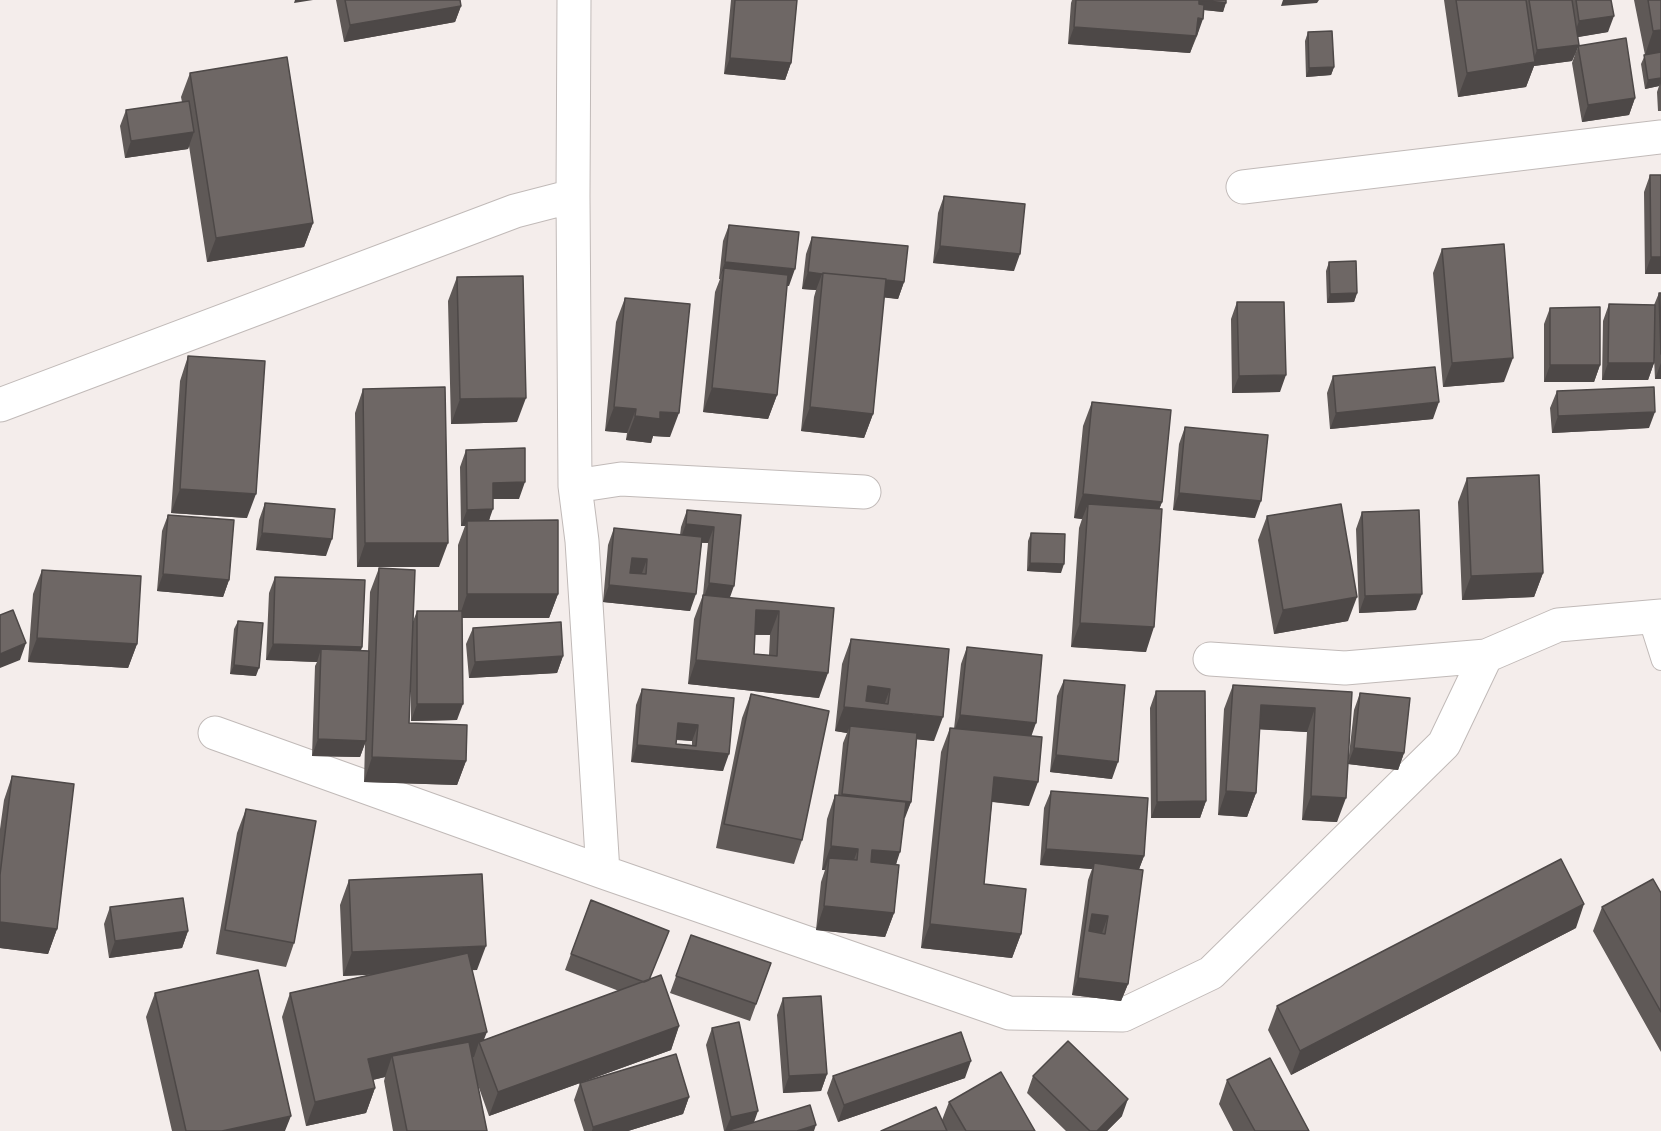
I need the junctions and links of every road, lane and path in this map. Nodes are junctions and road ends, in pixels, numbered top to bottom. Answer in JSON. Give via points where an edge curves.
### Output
{"nodes":[{"id":1,"x":574,"y":0,"type":"edge"},
{"id":2,"x":1661,"y":137,"type":"edge"},
{"id":3,"x":1244,"y":187,"type":"dead end"},
{"id":4,"x":573,"y":196,"type":"junction"},
{"id":5,"x":0,"y":405,"type":"edge"},
{"id":6,"x":575,"y":486,"type":"junction"},
{"id":7,"x":864,"y":492,"type":"dead end"},
{"id":8,"x":1654,"y":616,"type":"edge"},
{"id":9,"x":1486,"y":656,"type":"junction"},
{"id":10,"x":1210,"y":659,"type":"dead end"},
{"id":11,"x":1661,"y":661,"type":"edge"},
{"id":12,"x":215,"y":733,"type":"dead end"},
{"id":13,"x":603,"y":872,"type":"junction"}],
"edges":[{"from":1,"to":4,"type":"street"},
{"from":2,"to":3,"type":"street"},
{"from":4,"to":5,"type":"street","via":[[514,211]]},
{"from":4,"to":6,"type":"street"},
{"from":6,"to":7,"type":"street","via":[[621,479]]},
{"from":6,"to":13,"type":"street","via":[[582,541]]},
{"from":8,"to":9,"type":"street","via":[[1558,625]]},
{"from":8,"to":11,"type":"lane"},
{"from":9,"to":10,"type":"street","via":[[1346,668]]},
{"from":9,"to":13,"type":"street","via":[[1443,744],[1427,761],[1211,973],[1123,1015],[1008,1012]]},
{"from":12,"to":13,"type":"street"}]}
